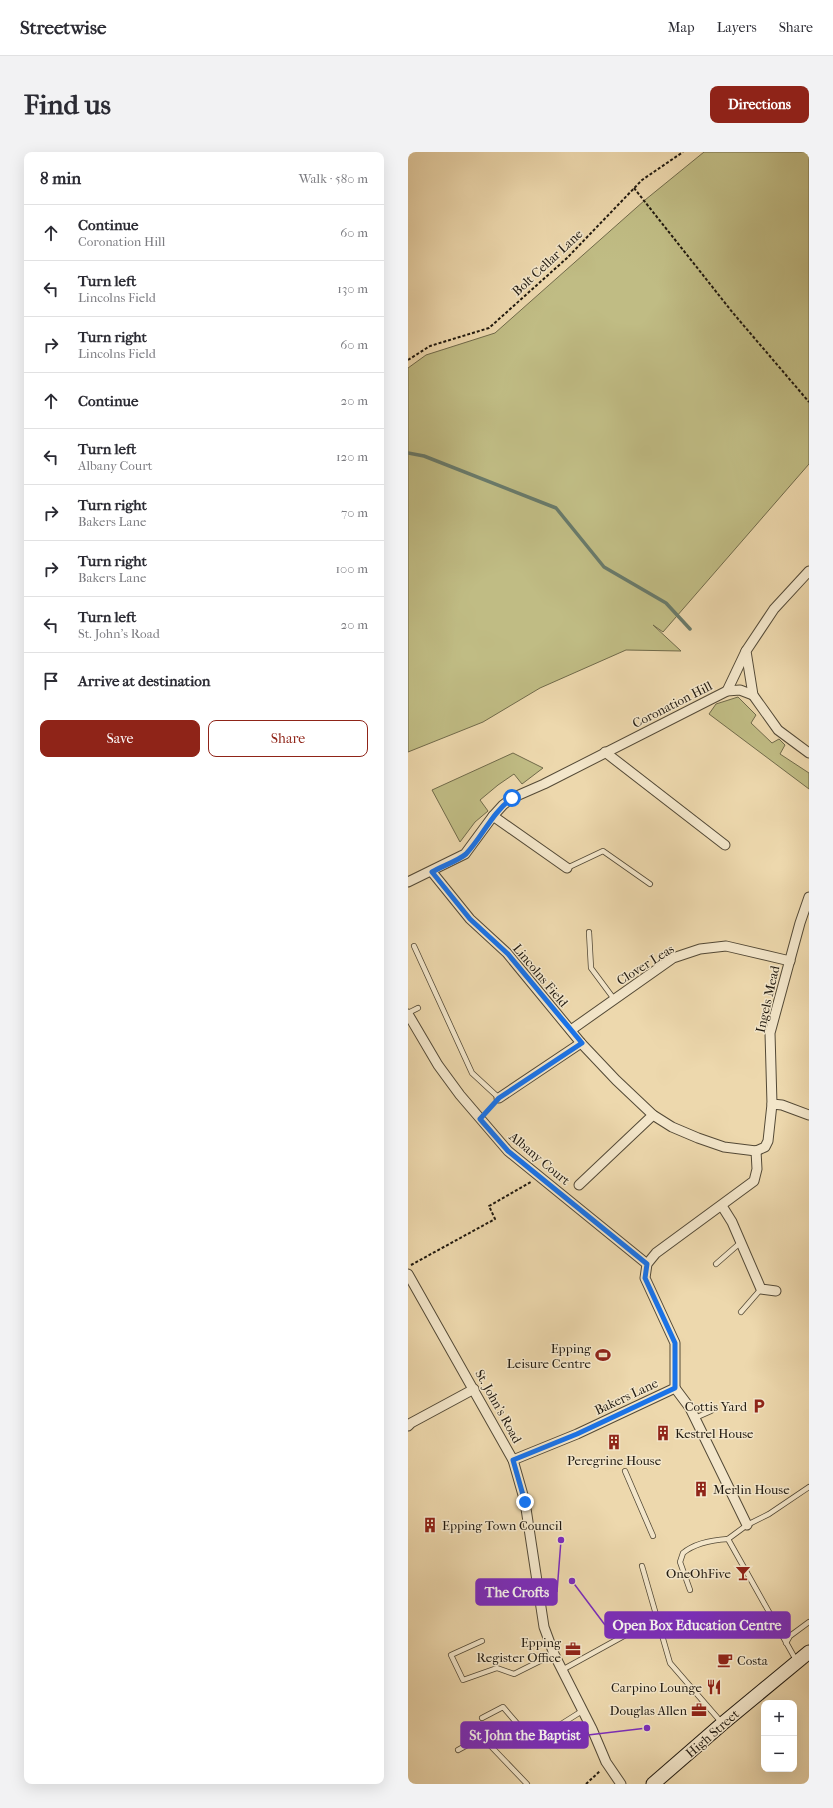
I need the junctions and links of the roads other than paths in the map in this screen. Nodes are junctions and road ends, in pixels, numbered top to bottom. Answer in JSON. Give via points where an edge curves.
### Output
{"nodes":[{"id":1,"x":809,"y":571,"type":"edge"},
{"id":2,"x":746,"y":651,"type":"junction"},
{"id":3,"x":727,"y":691,"type":"junction"},
{"id":4,"x":753,"y":695,"type":"junction"},
{"id":5,"x":605,"y":752,"type":"junction"},
{"id":6,"x":809,"y":753,"type":"edge"},
{"id":7,"x":493,"y":816,"type":"junction"},
{"id":8,"x":725,"y":845,"type":"dead end"},
{"id":9,"x":567,"y":868,"type":"joint"},
{"id":10,"x":432,"y":872,"type":"junction"},
{"id":11,"x":408,"y":882,"type":"edge"},
{"id":12,"x":650,"y":884,"type":"dead end"},
{"id":13,"x":809,"y":898,"type":"edge"},
{"id":14,"x":800,"y":923,"type":"junction"},
{"id":15,"x":809,"y":925,"type":"edge"},
{"id":16,"x":589,"y":932,"type":"dead end"},
{"id":17,"x":414,"y":946,"type":"dead end"},
{"id":18,"x":790,"y":961,"type":"junction"},
{"id":19,"x":614,"y":999,"type":"junction"},
{"id":20,"x":418,"y":1008,"type":"dead end"},
{"id":21,"x":408,"y":1014,"type":"edge"},
{"id":22,"x":571,"y":1030,"type":"junction"},
{"id":23,"x":582,"y":1043,"type":"junction"},
{"id":24,"x":499,"y":1098,"type":"joint"},
{"id":25,"x":772,"y":1104,"type":"junction"},
{"id":26,"x":653,"y":1115,"type":"junction"},
{"id":27,"x":809,"y":1115,"type":"edge"},
{"id":28,"x":756,"y":1151,"type":"junction"},
{"id":29,"x":579,"y":1185,"type":"dead end"},
{"id":30,"x":722,"y":1206,"type":"junction"},
{"id":31,"x":740,"y":1243,"type":"junction"},
{"id":32,"x":647,"y":1264,"type":"junction"},
{"id":33,"x":716,"y":1264,"type":"dead end"},
{"id":34,"x":408,"y":1274,"type":"edge"},
{"id":35,"x":761,"y":1289,"type":"junction"},
{"id":36,"x":776,"y":1291,"type":"dead end"},
{"id":37,"x":740,"y":1312,"type":"dead end"},
{"id":38,"x":675,"y":1388,"type":"junction"},
{"id":39,"x":474,"y":1389,"type":"junction"},
{"id":40,"x":712,"y":1411,"type":"dead end"},
{"id":41,"x":695,"y":1418,"type":"junction"},
{"id":42,"x":408,"y":1426,"type":"edge"},
{"id":43,"x":513,"y":1460,"type":"junction"},
{"id":44,"x":625,"y":1471,"type":"dead end"},
{"id":45,"x":809,"y":1487,"type":"edge"},
{"id":46,"x":747,"y":1525,"type":"junction"},
{"id":47,"x":653,"y":1536,"type":"dead end"},
{"id":48,"x":728,"y":1539,"type":"junction"},
{"id":49,"x":642,"y":1566,"type":"dead end"},
{"id":50,"x":690,"y":1590,"type":"dead end"},
{"id":51,"x":809,"y":1622,"type":"edge"},
{"id":52,"x":632,"y":1632,"type":"dead end"},
{"id":53,"x":482,"y":1641,"type":"dead end"},
{"id":54,"x":786,"y":1643,"type":"junction"},
{"id":55,"x":809,"y":1652,"type":"edge"},
{"id":56,"x":554,"y":1654,"type":"junction"},
{"id":57,"x":797,"y":1661,"type":"junction"},
{"id":58,"x":562,"y":1670,"type":"junction"},
{"id":59,"x":582,"y":1711,"type":"junction"},
{"id":60,"x":482,"y":1718,"type":"dead end"},
{"id":61,"x":722,"y":1724,"type":"junction"},
{"id":62,"x":458,"y":1750,"type":"dead end"},
{"id":63,"x":527,"y":1784,"type":"edge"},
{"id":64,"x":621,"y":1784,"type":"edge"},
{"id":65,"x":653,"y":1784,"type":"edge"}],
"edges":[{"from":1,"to":2,"type":"street","via":[[774,608]]},
{"from":2,"to":3,"type":"street"},
{"from":2,"to":4,"type":"street"},
{"from":3,"to":4,"type":"street","name":"Coronation Hill","via":[[740,690]]},
{"from":3,"to":5,"type":"street","name":"Coronation Hill"},
{"from":4,"to":6,"type":"street","via":[[778,730]]},
{"from":5,"to":7,"type":"street","name":"Coronation Hill","via":[[512,798]]},
{"from":5,"to":8,"type":"street"},
{"from":7,"to":9,"type":"street"},
{"from":7,"to":10,"type":"street","name":"Coronation Hill","via":[[465,854]]},
{"from":9,"to":12,"type":"lane","via":[[603,850]]},
{"from":10,"to":11,"type":"street","name":"Coronation Hill"},
{"from":10,"to":22,"type":"street","name":"Lincolns Field","via":[[470,919],[508,954]]},
{"from":13,"to":14,"type":"street","name":"Ingels Mead"},
{"from":14,"to":15,"type":"street"},
{"from":14,"to":18,"type":"street","name":"Ingels Mead"},
{"from":16,"to":19,"type":"lane","via":[[591,968]]},
{"from":17,"to":24,"type":"lane","via":[[472,1072]]},
{"from":18,"to":19,"type":"street","name":"Clover Leas","via":[[726,946],[700,949],[673,958]]},
{"from":18,"to":25,"type":"street","name":"Ingels Mead","via":[[770,1033]]},
{"from":19,"to":22,"type":"street","name":"Clover Leas"},
{"from":20,"to":21,"type":"lane"},
{"from":21,"to":32,"type":"street","name":"Albany Court","via":[[438,1065],[508,1151]]},
{"from":22,"to":23,"type":"street","name":"Lincolns Field"},
{"from":23,"to":24,"type":"street"},
{"from":23,"to":26,"type":"street","name":"Lincolns Field"},
{"from":25,"to":27,"type":"street"},
{"from":25,"to":28,"type":"street","name":"Ingels Mead","via":[[768,1141],[765,1147]]},
{"from":26,"to":28,"type":"street","name":"Lincolns Field","via":[[672,1127],[698,1138],[724,1147]]},
{"from":26,"to":29,"type":"street"},
{"from":28,"to":30,"type":"street","via":[[757,1169],[754,1181]]},
{"from":30,"to":31,"type":"street"},
{"from":30,"to":32,"type":"street","via":[[656,1254]]},
{"from":31,"to":33,"type":"lane"},
{"from":31,"to":35,"type":"street"},
{"from":32,"to":38,"type":"street","name":"Bakers Lane","via":[[645,1278],[675,1343]]},
{"from":34,"to":39,"type":"street","name":"St. John's Road"},
{"from":35,"to":36,"type":"street"},
{"from":35,"to":37,"type":"lane"},
{"from":38,"to":41,"type":"street"},
{"from":38,"to":43,"type":"street","name":"Bakers Lane","via":[[577,1434]]},
{"from":39,"to":42,"type":"street"},
{"from":39,"to":43,"type":"street","name":"St. John's Road"},
{"from":40,"to":41,"type":"lane"},
{"from":41,"to":46,"type":"street"},
{"from":43,"to":56,"type":"street","name":"St. John's Road","via":[[525,1502],[544,1627]]},
{"from":44,"to":47,"type":"lane"},
{"from":45,"to":46,"type":"lane","via":[[769,1514]]},
{"from":46,"to":48,"type":"lane"},
{"from":48,"to":50,"type":"lane","via":[[701,1544],[683,1553],[680,1562]]},
{"from":48,"to":54,"type":"lane"},
{"from":49,"to":61,"type":"lane","via":[[670,1663]]},
{"from":51,"to":54,"type":"lane","via":[[790,1636]]},
{"from":52,"to":58,"type":"lane"},
{"from":53,"to":56,"type":"lane","via":[[451,1655],[462,1680],[497,1668],[514,1674]]},
{"from":54,"to":57,"type":"lane"},
{"from":55,"to":57,"type":"main road","name":"High Street"},
{"from":56,"to":58,"type":"street","name":"St. John's Road"},
{"from":57,"to":61,"type":"main road","name":"High Street"},
{"from":58,"to":59,"type":"street","name":"St. John's Road"},
{"from":59,"to":60,"type":"lane","via":[[532,1742],[503,1707]]},
{"from":59,"to":64,"type":"street","name":"St. John's Road","via":[[608,1764]]},
{"from":61,"to":65,"type":"main road","name":"High Street"},
{"from":62,"to":63,"type":"lane","via":[[482,1736]]}]}
